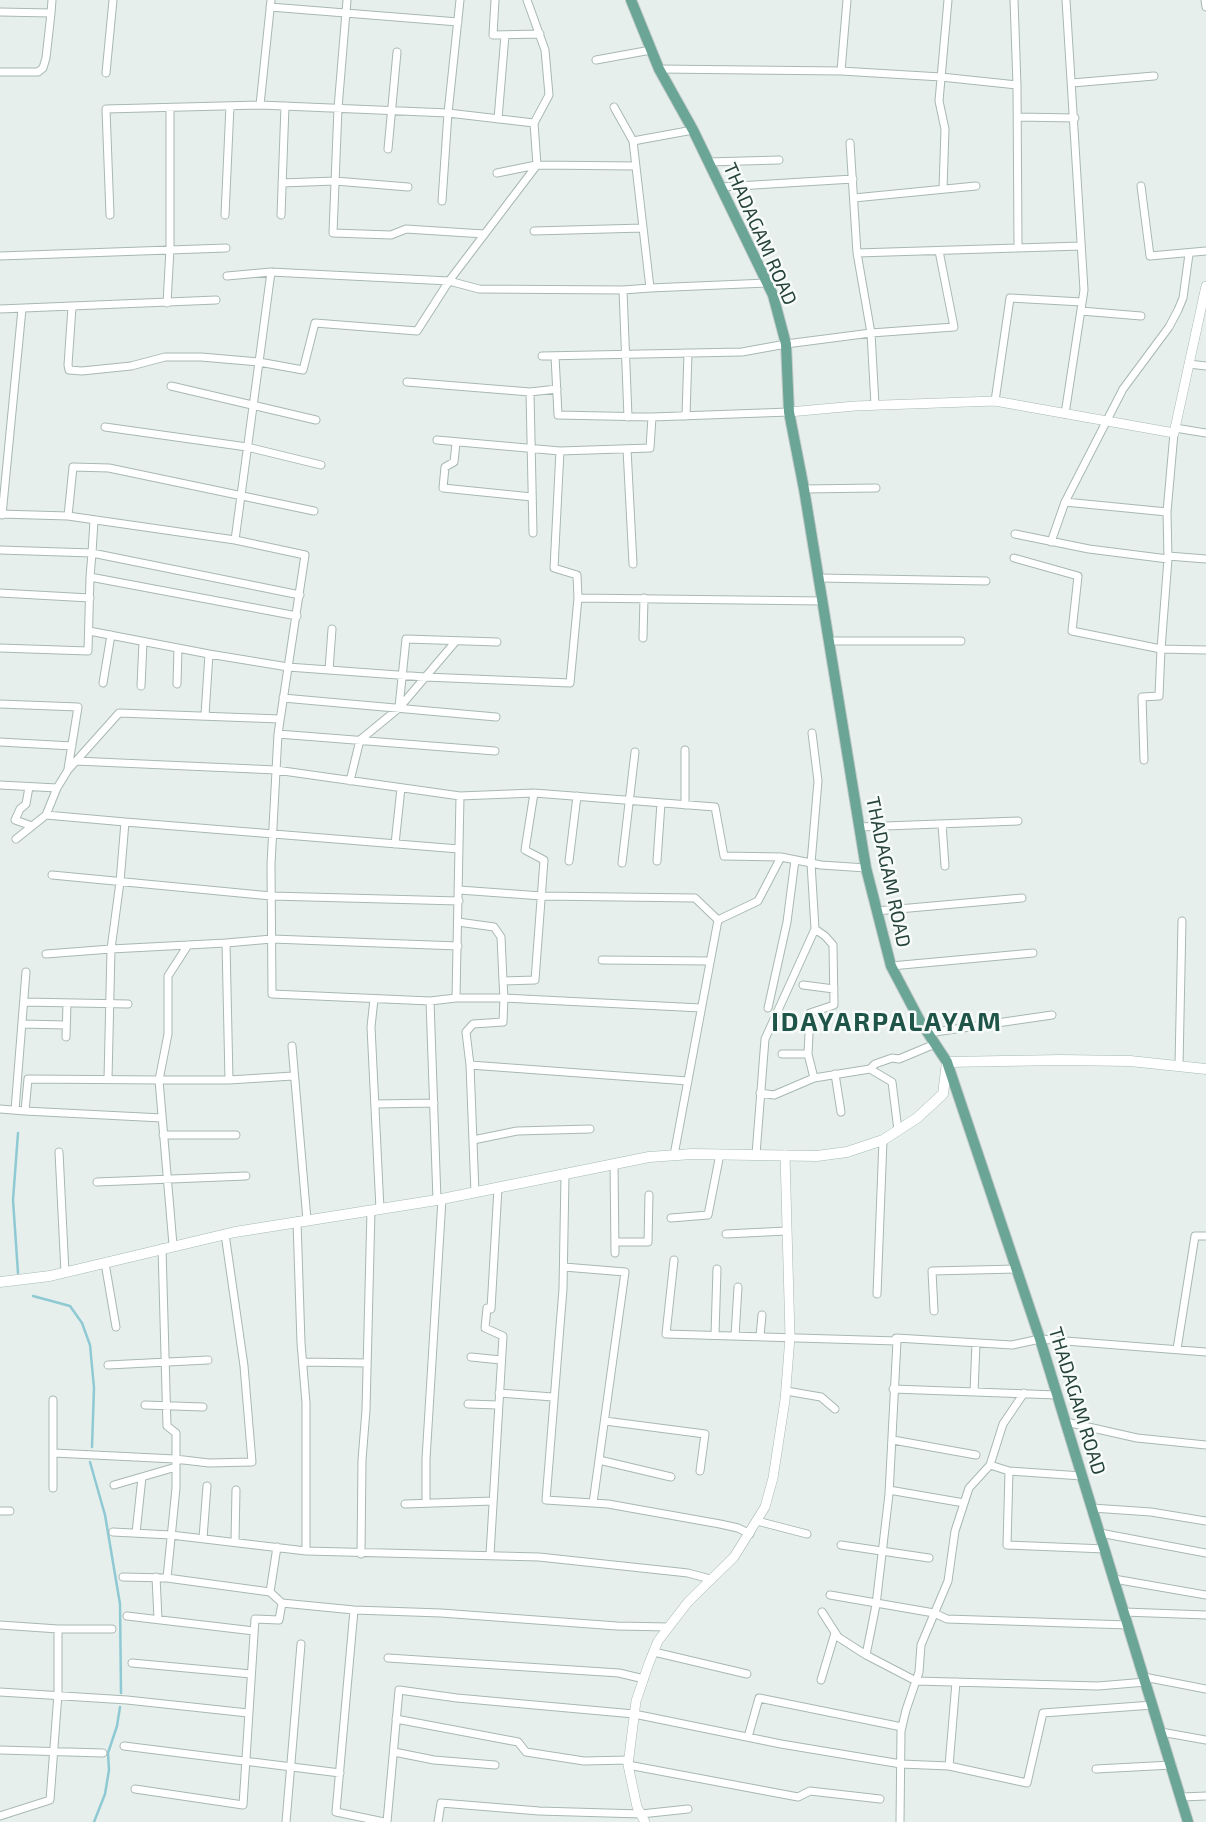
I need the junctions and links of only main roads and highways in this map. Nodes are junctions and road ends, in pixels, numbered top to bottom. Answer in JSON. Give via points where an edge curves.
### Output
{"nodes":[{"id":1,"x":631,"y":0,"type":"edge"},
{"id":2,"x":947,"y":1062,"type":"junction"},
{"id":3,"x":1206,"y":1069,"type":"edge"},
{"id":4,"x":0,"y":1282,"type":"edge"},
{"id":5,"x":1188,"y":1822,"type":"edge"}],
"edges":[{"from":1,"to":2,"type":"main road","name":"THADAGAM ROAD","via":[[659,69],[772,295],[786,344],[789,412],[866,869],[891,966]]},
{"from":2,"to":3,"type":"main road","via":[[1075,1060]]},
{"from":2,"to":4,"type":"main road","via":[[943,1094],[917,1118],[883,1140],[847,1152],[649,1157],[475,1193],[225,1234],[65,1273]]},
{"from":2,"to":5,"type":"main road","name":"THADAGAM ROAD","via":[[1040,1339]]}]}
